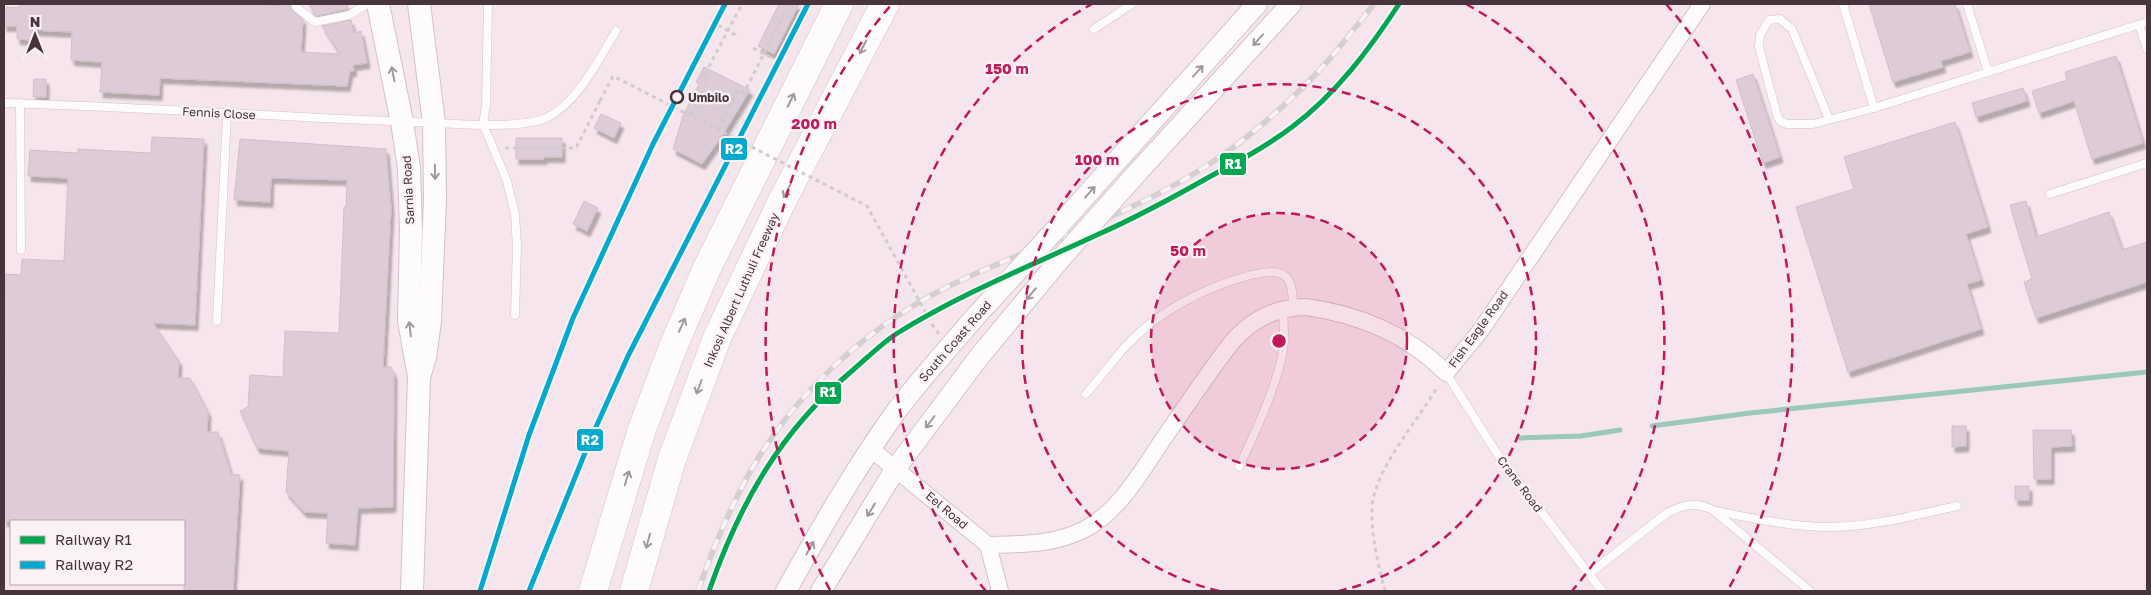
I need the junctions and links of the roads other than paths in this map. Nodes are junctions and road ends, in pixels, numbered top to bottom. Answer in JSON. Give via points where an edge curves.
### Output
{"nodes":[{"id":1,"x":295,"y":4,"type":"edge"},
{"id":2,"x":367,"y":4,"type":"edge"},
{"id":3,"x":378,"y":4,"type":"edge"},
{"id":4,"x":419,"y":4,"type":"edge"},
{"id":5,"x":488,"y":4,"type":"edge"},
{"id":6,"x":839,"y":4,"type":"edge"},
{"id":7,"x":885,"y":4,"type":"edge"},
{"id":8,"x":1132,"y":4,"type":"edge"},
{"id":9,"x":1257,"y":4,"type":"edge"},
{"id":10,"x":1291,"y":4,"type":"edge"},
{"id":11,"x":1702,"y":4,"type":"edge"},
{"id":12,"x":1843,"y":4,"type":"edge"},
{"id":13,"x":1967,"y":4,"type":"edge"},
{"id":14,"x":2143,"y":24,"type":"edge"},
{"id":15,"x":1094,"y":29,"type":"dead end"},
{"id":16,"x":616,"y":31,"type":"dead end"},
{"id":17,"x":2147,"y":48,"type":"edge"},
{"id":18,"x":1988,"y":72,"type":"junction"},
{"id":19,"x":4,"y":103,"type":"edge"},
{"id":20,"x":20,"y":103,"type":"junction"},
{"id":21,"x":1874,"y":108,"type":"junction"},
{"id":22,"x":227,"y":113,"type":"junction"},
{"id":23,"x":1829,"y":119,"type":"junction"},
{"id":24,"x":402,"y":122,"type":"junction"},
{"id":25,"x":434,"y":123,"type":"junction"},
{"id":26,"x":483,"y":124,"type":"junction"},
{"id":27,"x":2147,"y":163,"type":"edge"},
{"id":28,"x":2050,"y":194,"type":"dead end"},
{"id":29,"x":21,"y":250,"type":"dead end"},
{"id":30,"x":1289,"y":308,"type":"junction"},
{"id":31,"x":515,"y":315,"type":"dead end"},
{"id":32,"x":217,"y":321,"type":"dead end"},
{"id":33,"x":1446,"y":373,"type":"junction"},
{"id":34,"x":419,"y":377,"type":"junction"},
{"id":35,"x":1086,"y":394,"type":"dead end"},
{"id":36,"x":871,"y":449,"type":"junction"},
{"id":37,"x":1239,"y":467,"type":"dead end"},
{"id":38,"x":896,"y":468,"type":"junction"},
{"id":39,"x":1957,"y":506,"type":"dead end"},
{"id":40,"x":1713,"y":510,"type":"junction"},
{"id":41,"x":988,"y":545,"type":"junction"},
{"id":42,"x":1589,"y":574,"type":"junction"},
{"id":43,"x":1000,"y":590,"type":"edge"},
{"id":44,"x":412,"y":591,"type":"edge"},
{"id":45,"x":593,"y":591,"type":"edge"},
{"id":46,"x":634,"y":591,"type":"edge"},
{"id":47,"x":786,"y":591,"type":"edge"},
{"id":48,"x":822,"y":591,"type":"edge"},
{"id":49,"x":1602,"y":591,"type":"edge"},
{"id":50,"x":1810,"y":591,"type":"edge"}],
"edges":[{"from":1,"to":2,"type":"lane","via":[[315,22],[349,15]]},
{"from":24,"to":3,"type":"main road","name":"Sarnia Road","one_way":true},
{"from":4,"to":25,"type":"main road","name":"Sarnia Road"},
{"from":5,"to":26,"type":"lane"},
{"from":45,"to":6,"type":"highway","one_way":true,"via":[[642,429],[673,347],[708,268]]},
{"from":7,"to":46,"type":"highway","name":"Inkosi Albert Luthuli Freeway","one_way":true,"via":[[783,199],[717,338],[672,459]]},
{"from":8,"to":15,"type":"lane"},
{"from":36,"to":9,"type":"street","name":"South Coast Road","one_way":true,"bridge":true,"via":[[896,411],[976,316]]},
{"from":10,"to":38,"type":"street","one_way":true,"bridge":true,"via":[[1062,257],[979,357]]},
{"from":11,"to":33,"type":"street","name":"Fish Eagle Road","via":[[1481,330]]},
{"from":12,"to":21,"type":"lane"},
{"from":13,"to":18,"type":"lane"},
{"from":14,"to":17,"type":"lane"},
{"from":14,"to":18,"type":"lane"},
{"from":16,"to":26,"type":"lane","name":"Fennis Close","via":[[585,81],[553,114],[533,122]]},
{"from":18,"to":21,"type":"lane"},
{"from":19,"to":20,"type":"lane","name":"Fennis Close"},
{"from":20,"to":22,"type":"lane","name":"Fennis Close"},
{"from":20,"to":29,"type":"lane"},
{"from":21,"to":23,"type":"lane"},
{"from":22,"to":24,"type":"lane","name":"Fennis Close"},
{"from":22,"to":32,"type":"lane"},
{"from":23,"to":23,"type":"lane","via":[[1792,29],[1780,19],[1769,20],[1760,34],[1759,47],[1779,119],[1787,124],[1801,125]]},
{"from":24,"to":25,"type":"lane","name":"Fennis Close"},
{"from":34,"to":24,"type":"main road","name":"Sarnia Road","one_way":true,"via":[[409,321],[409,168]]},
{"from":25,"to":26,"type":"lane","name":"Fennis Close"},
{"from":25,"to":34,"type":"main road","name":"Sarnia Road","one_way":true,"via":[[435,200],[430,321]]},
{"from":26,"to":31,"type":"lane","via":[[507,181],[514,214],[517,246]]},
{"from":27,"to":28,"type":"lane"},
{"from":30,"to":33,"type":"street","name":"Fish Eagle Road","via":[[1312,308],[1379,327],[1430,356]]},
{"from":30,"to":35,"type":"lane","via":[[1290,282],[1284,275],[1267,273],[1234,280],[1178,304],[1164,314],[1126,346]]},
{"from":30,"to":37,"type":"lane","via":[[1282,357]]},
{"from":30,"to":41,"type":"street","name":"Fish Eagle Road","via":[[1250,324],[1232,342],[1145,467],[1106,515],[1085,529],[1054,540]]},
{"from":33,"to":42,"type":"lane","name":"Crane Road","via":[[1500,458]]},
{"from":34,"to":44,"type":"main road","name":"Sarnia Road"},
{"from":36,"to":38,"type":"street","name":"Eel Road"},
{"from":47,"to":36,"type":"street","name":"South Coast Road","one_way":true,"via":[[823,524]]},
{"from":38,"to":41,"type":"street","name":"Eel Road"},
{"from":38,"to":48,"type":"street","one_way":true},
{"from":39,"to":40,"type":"lane","via":[[1884,522],[1834,527],[1794,524]]},
{"from":40,"to":42,"type":"lane","via":[[1688,504],[1667,513]]},
{"from":40,"to":50,"type":"lane"},
{"from":41,"to":43,"type":"street"},
{"from":42,"to":49,"type":"lane","name":"Crane Road"}]}
